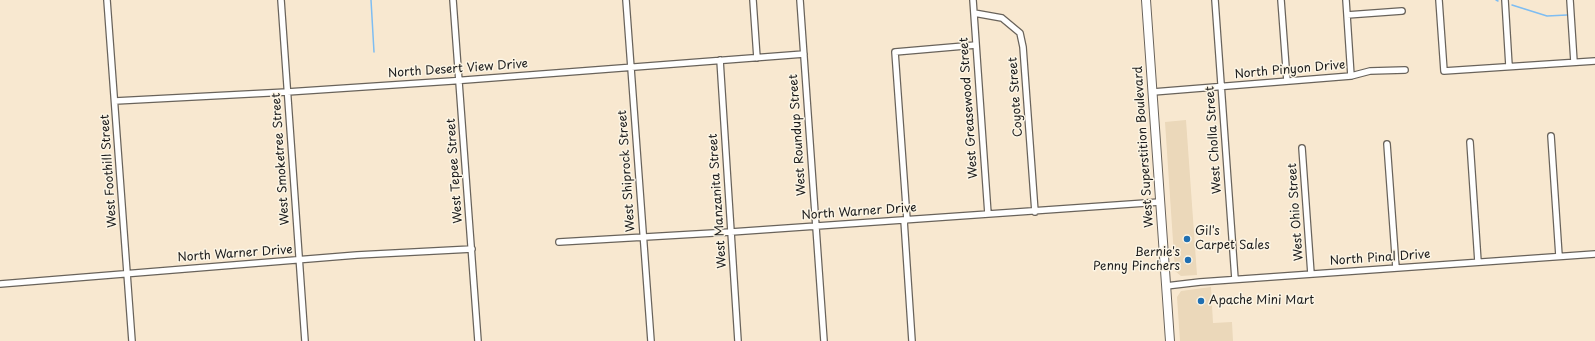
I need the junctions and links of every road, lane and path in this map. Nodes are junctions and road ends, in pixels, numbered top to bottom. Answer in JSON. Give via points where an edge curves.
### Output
{"nodes":[{"id":1,"x":107,"y":0,"type":"edge"},
{"id":2,"x":281,"y":0,"type":"edge"},
{"id":3,"x":454,"y":0,"type":"edge"},
{"id":4,"x":626,"y":0,"type":"edge"},
{"id":5,"x":753,"y":0,"type":"edge"},
{"id":6,"x":800,"y":0,"type":"edge"},
{"id":7,"x":973,"y":0,"type":"edge"},
{"id":8,"x":1146,"y":0,"type":"edge"},
{"id":9,"x":1215,"y":0,"type":"edge"},
{"id":10,"x":1281,"y":0,"type":"edge"},
{"id":11,"x":1346,"y":0,"type":"edge"},
{"id":12,"x":1439,"y":0,"type":"edge"},
{"id":13,"x":1505,"y":0,"type":"edge"},
{"id":14,"x":1570,"y":0,"type":"edge"},
{"id":15,"x":1402,"y":11,"type":"dead end"},
{"id":16,"x":974,"y":13,"type":"junction"},
{"id":17,"x":1347,"y":15,"type":"junction"},
{"id":18,"x":976,"y":45,"type":"junction"},
{"id":19,"x":804,"y":54,"type":"junction"},
{"id":20,"x":757,"y":58,"type":"junction"},
{"id":21,"x":720,"y":60,"type":"junction"},
{"id":22,"x":1595,"y":60,"type":"edge"},
{"id":23,"x":1574,"y":62,"type":"junction"},
{"id":24,"x":631,"y":66,"type":"junction"},
{"id":25,"x":1509,"y":66,"type":"junction"},
{"id":26,"x":1405,"y":70,"type":"dead end"},
{"id":27,"x":1351,"y":76,"type":"junction"},
{"id":28,"x":459,"y":81,"type":"junction"},
{"id":29,"x":1287,"y":81,"type":"junction"},
{"id":30,"x":1222,"y":87,"type":"junction"},
{"id":31,"x":287,"y":92,"type":"junction"},
{"id":32,"x":1153,"y":92,"type":"junction"},
{"id":33,"x":115,"y":101,"type":"junction"},
{"id":34,"x":1551,"y":136,"type":"dead end"},
{"id":35,"x":1470,"y":142,"type":"dead end"},
{"id":36,"x":1387,"y":144,"type":"dead end"},
{"id":37,"x":1302,"y":148,"type":"dead end"},
{"id":38,"x":1160,"y":202,"type":"junction"},
{"id":39,"x":1035,"y":212,"type":"junction"},
{"id":40,"x":988,"y":214,"type":"junction"},
{"id":41,"x":905,"y":220,"type":"junction"},
{"id":42,"x":816,"y":226,"type":"junction"},
{"id":43,"x":731,"y":232,"type":"junction"},
{"id":44,"x":643,"y":238,"type":"junction"},
{"id":45,"x":559,"y":242,"type":"dead end"},
{"id":46,"x":472,"y":248,"type":"junction"},
{"id":47,"x":1595,"y":254,"type":"edge"},
{"id":48,"x":1559,"y":256,"type":"junction"},
{"id":49,"x":299,"y":261,"type":"junction"},
{"id":50,"x":1478,"y":262,"type":"junction"},
{"id":51,"x":1396,"y":268,"type":"junction"},
{"id":52,"x":127,"y":273,"type":"junction"},
{"id":53,"x":1311,"y":274,"type":"junction"},
{"id":54,"x":1235,"y":279,"type":"junction"},
{"id":55,"x":0,"y":284,"type":"edge"},
{"id":56,"x":1166,"y":286,"type":"junction"},
{"id":57,"x":132,"y":341,"type":"edge"},
{"id":58,"x":305,"y":341,"type":"edge"},
{"id":59,"x":478,"y":341,"type":"edge"},
{"id":60,"x":651,"y":341,"type":"edge"},
{"id":61,"x":738,"y":341,"type":"edge"},
{"id":62,"x":824,"y":341,"type":"edge"},
{"id":63,"x":912,"y":341,"type":"edge"},
{"id":64,"x":1170,"y":341,"type":"edge"}],
"edges":[{"from":1,"to":33,"type":"street","name":"West Foothill Street"},
{"from":2,"to":31,"type":"street","name":"West Smoketree Street"},
{"from":3,"to":28,"type":"street","name":"West Tepee Street"},
{"from":4,"to":24,"type":"street","name":"West Shiprock Street"},
{"from":5,"to":20,"type":"street"},
{"from":6,"to":19,"type":"street","name":"West Roundup Street"},
{"from":7,"to":16,"type":"street","name":"West Greasewood Street"},
{"from":8,"to":32,"type":"main road","name":"West Superstition Boulevard"},
{"from":9,"to":30,"type":"street","name":"West Cholla Street"},
{"from":10,"to":29,"type":"street"},
{"from":11,"to":17,"type":"street"},
{"from":12,"to":25,"type":"street","via":[[1444,71]]},
{"from":13,"to":25,"type":"street"},
{"from":14,"to":23,"type":"street"},
{"from":15,"to":17,"type":"street"},
{"from":16,"to":18,"type":"street","name":"West Greasewood Street"},
{"from":16,"to":39,"type":"street","name":"Coyote Street","via":[[1002,18],[1020,33]]},
{"from":17,"to":27,"type":"street"},
{"from":18,"to":40,"type":"street","name":"West Greasewood Street"},
{"from":18,"to":41,"type":"street","via":[[895,52]]},
{"from":19,"to":20,"type":"street","name":"North Desert View Drive"},
{"from":19,"to":42,"type":"street","name":"West Roundup Street"},
{"from":20,"to":21,"type":"street","name":"North Desert View Drive"},
{"from":21,"to":24,"type":"street","name":"North Desert View Drive"},
{"from":21,"to":43,"type":"street","name":"West Manzanita Street"},
{"from":22,"to":23,"type":"street"},
{"from":23,"to":25,"type":"street"},
{"from":24,"to":28,"type":"street","name":"North Desert View Drive"},
{"from":24,"to":44,"type":"street","name":"West Shiprock Street"},
{"from":26,"to":27,"type":"street","name":"North Pinyon Drive","via":[[1370,71]]},
{"from":27,"to":29,"type":"street","name":"North Pinyon Drive"},
{"from":28,"to":31,"type":"street","name":"North Desert View Drive"},
{"from":28,"to":46,"type":"street","name":"West Tepee Street"},
{"from":29,"to":30,"type":"street","name":"North Pinyon Drive"},
{"from":30,"to":32,"type":"street","name":"North Pinyon Drive"},
{"from":30,"to":54,"type":"street","name":"West Cholla Street"},
{"from":31,"to":33,"type":"street","name":"North Desert View Drive"},
{"from":31,"to":49,"type":"street","name":"West Smoketree Street"},
{"from":32,"to":38,"type":"main road","name":"West Superstition Boulevard"},
{"from":33,"to":52,"type":"street","name":"West Foothill Street"},
{"from":34,"to":48,"type":"street"},
{"from":35,"to":50,"type":"street"},
{"from":36,"to":51,"type":"street"},
{"from":37,"to":53,"type":"street","name":"West Ohio Street"},
{"from":38,"to":39,"type":"street","name":"North Warner Drive"},
{"from":38,"to":56,"type":"main road","name":"West Superstition Boulevard"},
{"from":39,"to":40,"type":"street","name":"North Warner Drive"},
{"from":40,"to":41,"type":"street","name":"North Warner Drive"},
{"from":41,"to":42,"type":"street","name":"North Warner Drive"},
{"from":41,"to":63,"type":"street"},
{"from":42,"to":43,"type":"street","name":"North Warner Drive"},
{"from":42,"to":62,"type":"street","name":"West Roundup Street"},
{"from":43,"to":44,"type":"street","name":"North Warner Drive"},
{"from":43,"to":61,"type":"street","name":"West Manzanita Street"},
{"from":44,"to":45,"type":"street","name":"North Warner Drive"},
{"from":44,"to":60,"type":"street","name":"West Shiprock Street"},
{"from":46,"to":49,"type":"street","name":"North Warner Drive"},
{"from":46,"to":59,"type":"street","name":"West Tepee Street"},
{"from":47,"to":48,"type":"street","name":"North Pinal Drive"},
{"from":48,"to":50,"type":"street","name":"North Pinal Drive"},
{"from":49,"to":52,"type":"street","name":"North Warner Drive"},
{"from":49,"to":58,"type":"street","name":"West Smoketree Street"},
{"from":50,"to":51,"type":"street","name":"North Pinal Drive"},
{"from":51,"to":53,"type":"street","name":"North Pinal Drive"},
{"from":52,"to":55,"type":"street","name":"North Warner Drive"},
{"from":52,"to":57,"type":"street","name":"West Foothill Street"},
{"from":53,"to":54,"type":"street","name":"North Pinal Drive"},
{"from":54,"to":56,"type":"street","name":"North Pinal Drive"},
{"from":56,"to":64,"type":"main road","name":"West Superstition Boulevard"}]}
